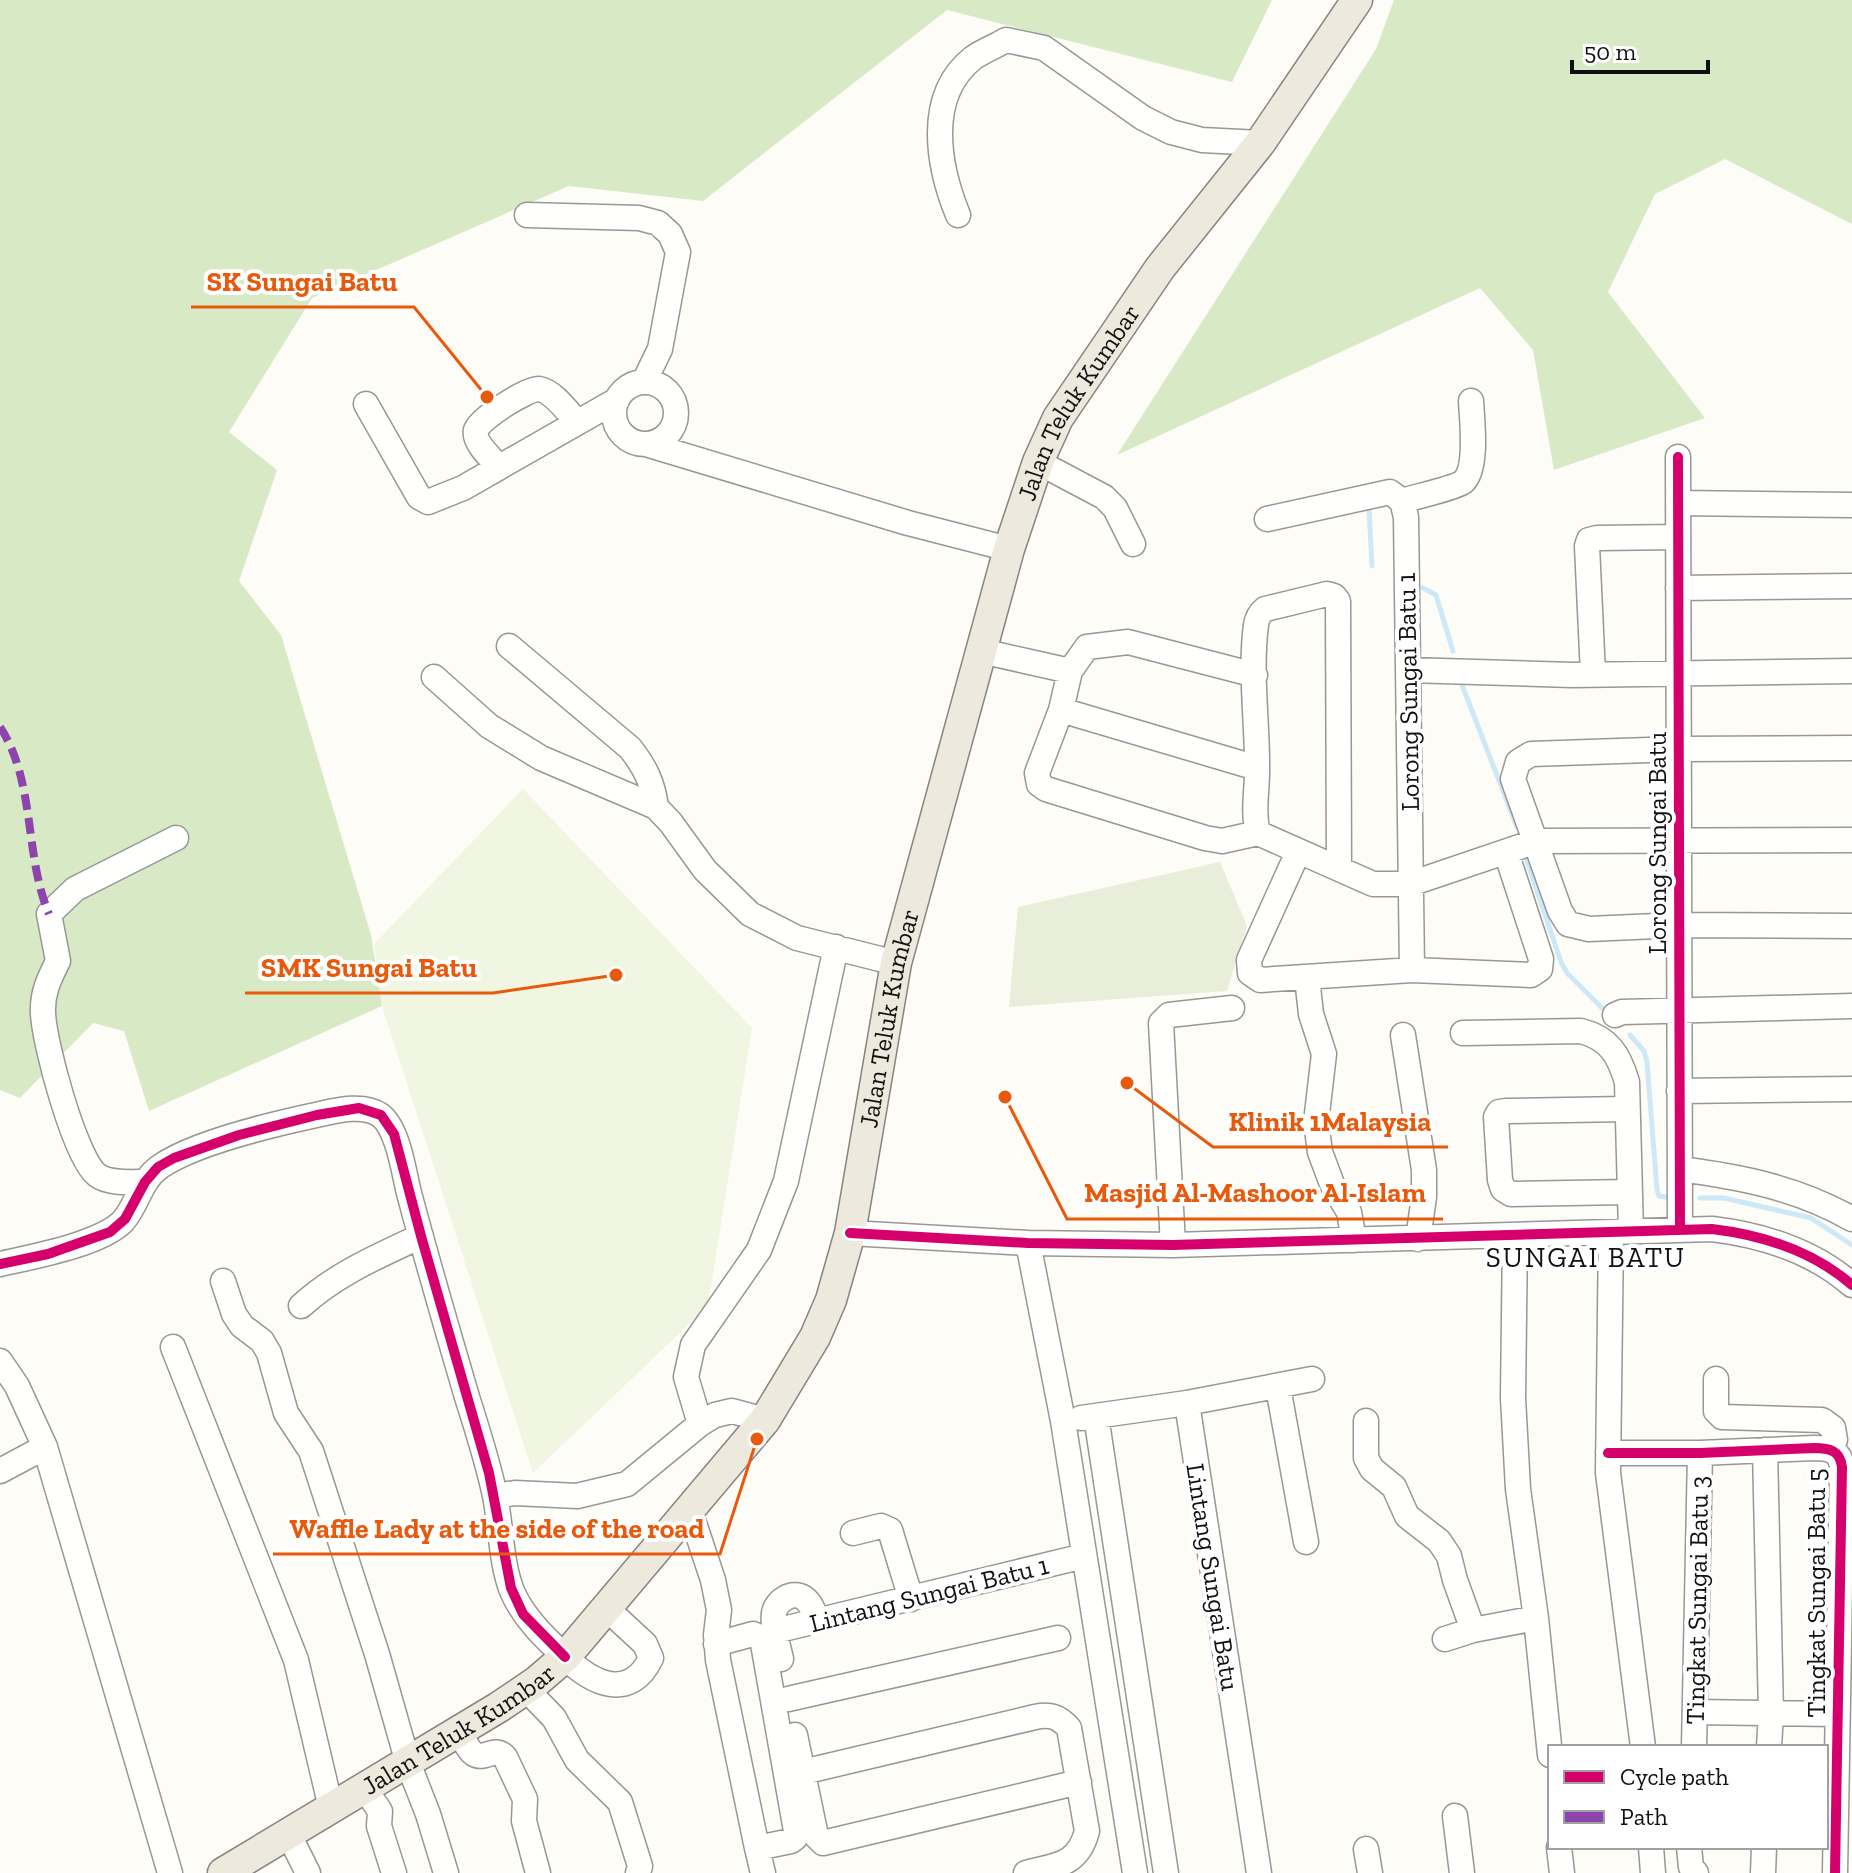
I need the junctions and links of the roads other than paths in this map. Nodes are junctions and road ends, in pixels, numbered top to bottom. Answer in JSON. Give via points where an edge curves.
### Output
{"nodes":[{"id":1,"x":1357,"y":0,"type":"edge"},
{"id":2,"x":1260,"y":143,"type":"junction"},
{"id":3,"x":527,"y":215,"type":"dead end"},
{"id":4,"x":958,"y":215,"type":"dead end"},
{"id":5,"x":644,"y":382,"type":"junction"},
{"id":6,"x":617,"y":400,"type":"junction"},
{"id":7,"x":1471,"y":401,"type":"dead end"},
{"id":8,"x":366,"y":404,"type":"dead end"},
{"id":9,"x":577,"y":422,"type":"junction"},
{"id":10,"x":646,"y":444,"type":"junction"},
{"id":11,"x":1678,"y":457,"type":"dead end"},
{"id":12,"x":1038,"y":462,"type":"junction"},
{"id":13,"x":499,"y":467,"type":"junction"},
{"id":14,"x":1402,"y":501,"type":"junction"},
{"id":15,"x":1678,"y":503,"type":"junction"},
{"id":16,"x":1852,"y":505,"type":"edge"},
{"id":17,"x":1267,"y":519,"type":"dead end"},
{"id":18,"x":1678,"y":537,"type":"junction"},
{"id":19,"x":1133,"y":544,"type":"dead end"},
{"id":20,"x":1009,"y":549,"type":"junction"},
{"id":21,"x":1852,"y":586,"type":"edge"},
{"id":22,"x":1678,"y":588,"type":"junction"},
{"id":23,"x":509,"y":646,"type":"dead end"},
{"id":24,"x":981,"y":651,"type":"junction"},
{"id":25,"x":1408,"y":670,"type":"junction"},
{"id":26,"x":1070,"y":671,"type":"junction"},
{"id":27,"x":1852,"y":671,"type":"edge"},
{"id":28,"x":1678,"y":672,"type":"junction"},
{"id":29,"x":1593,"y":674,"type":"junction"},
{"id":30,"x":1255,"y":675,"type":"junction"},
{"id":31,"x":434,"y":677,"type":"dead end"},
{"id":32,"x":1061,"y":710,"type":"junction"},
{"id":33,"x":1852,"y":748,"type":"edge"},
{"id":34,"x":1678,"y":749,"type":"junction"},
{"id":35,"x":1257,"y":768,"type":"junction"},
{"id":36,"x":656,"y":807,"type":"junction"},
{"id":37,"x":1258,"y":833,"type":"junction"},
{"id":38,"x":176,"y":838,"type":"dead end"},
{"id":39,"x":1852,"y":840,"type":"edge"},
{"id":40,"x":1537,"y":841,"type":"junction"},
{"id":41,"x":1679,"y":842,"type":"junction"},
{"id":42,"x":1298,"y":852,"type":"junction"},
{"id":43,"x":1506,"y":852,"type":"junction"},
{"id":44,"x":1339,"y":868,"type":"junction"},
{"id":45,"x":1410,"y":884,"type":"junction"},
{"id":46,"x":1679,"y":925,"type":"junction"},
{"id":47,"x":1852,"y":926,"type":"edge"},
{"id":48,"x":836,"y":947,"type":"junction"},
{"id":49,"x":896,"y":963,"type":"junction"},
{"id":50,"x":1412,"y":970,"type":"junction"},
{"id":51,"x":1307,"y":978,"type":"junction"},
{"id":52,"x":1852,"y":1006,"type":"edge"},
{"id":53,"x":1232,"y":1008,"type":"dead end"},
{"id":54,"x":1679,"y":1009,"type":"junction"},
{"id":55,"x":1606,"y":1025,"type":"junction"},
{"id":56,"x":1463,"y":1033,"type":"dead end"},
{"id":57,"x":1403,"y":1035,"type":"dead end"},
{"id":58,"x":1852,"y":1089,"type":"edge"},
{"id":59,"x":1679,"y":1091,"type":"junction"},
{"id":60,"x":1626,"y":1109,"type":"junction"},
{"id":61,"x":1680,"y":1169,"type":"junction"},
{"id":62,"x":145,"y":1182,"type":"junction"},
{"id":63,"x":1628,"y":1192,"type":"junction"},
{"id":64,"x":1852,"y":1219,"type":"edge"},
{"id":65,"x":1680,"y":1229,"type":"junction"},
{"id":66,"x":850,"y":1233,"type":"junction"},
{"id":67,"x":1621,"y":1233,"type":"junction"},
{"id":68,"x":421,"y":1236,"type":"junction"},
{"id":69,"x":1515,"y":1236,"type":"junction"},
{"id":70,"x":1418,"y":1239,"type":"junction"},
{"id":71,"x":1354,"y":1240,"type":"junction"},
{"id":72,"x":1028,"y":1243,"type":"junction"},
{"id":73,"x":1173,"y":1245,"type":"junction"},
{"id":74,"x":0,"y":1264,"type":"edge"},
{"id":75,"x":223,"y":1281,"type":"dead end"},
{"id":76,"x":1852,"y":1285,"type":"edge"},
{"id":77,"x":301,"y":1306,"type":"dead end"},
{"id":78,"x":173,"y":1347,"type":"dead end"},
{"id":79,"x":0,"y":1361,"type":"edge"},
{"id":80,"x":1312,"y":1379,"type":"dead end"},
{"id":81,"x":1716,"y":1379,"type":"dead end"},
{"id":82,"x":1278,"y":1387,"type":"junction"},
{"id":83,"x":1187,"y":1403,"type":"junction"},
{"id":84,"x":1096,"y":1416,"type":"junction"},
{"id":85,"x":765,"y":1420,"type":"junction"},
{"id":86,"x":1063,"y":1421,"type":"junction"},
{"id":87,"x":1366,"y":1421,"type":"dead end"},
{"id":88,"x":700,"y":1424,"type":"junction"},
{"id":89,"x":45,"y":1447,"type":"junction"},
{"id":90,"x":1830,"y":1448,"type":"junction"},
{"id":91,"x":1765,"y":1450,"type":"junction"},
{"id":92,"x":1608,"y":1453,"type":"junction"},
{"id":93,"x":1700,"y":1453,"type":"junction"},
{"id":94,"x":0,"y":1471,"type":"edge"},
{"id":95,"x":495,"y":1496,"type":"junction"},
{"id":96,"x":690,"y":1511,"type":"junction"},
{"id":97,"x":853,"y":1533,"type":"dead end"},
{"id":98,"x":1306,"y":1542,"type":"dead end"},
{"id":99,"x":1084,"y":1556,"type":"junction"},
{"id":100,"x":911,"y":1599,"type":"junction"},
{"id":101,"x":606,"y":1608,"type":"junction"},
{"id":102,"x":1536,"y":1618,"type":"junction"},
{"id":103,"x":1473,"y":1630,"type":"junction"},
{"id":104,"x":1058,"y":1638,"type":"dead end"},
{"id":105,"x":1445,"y":1639,"type":"dead end"},
{"id":106,"x":716,"y":1644,"type":"junction"},
{"id":107,"x":565,"y":1657,"type":"junction"},
{"id":108,"x":526,"y":1689,"type":"junction"},
{"id":109,"x":788,"y":1699,"type":"junction"},
{"id":110,"x":1696,"y":1712,"type":"junction"},
{"id":111,"x":1771,"y":1713,"type":"junction"},
{"id":112,"x":1837,"y":1714,"type":"junction"},
{"id":113,"x":459,"y":1732,"type":"junction"},
{"id":114,"x":1549,"y":1745,"type":"edge"},
{"id":115,"x":1643,"y":1745,"type":"edge"},
{"id":116,"x":1694,"y":1745,"type":"edge"},
{"id":117,"x":1769,"y":1745,"type":"edge"},
{"id":118,"x":408,"y":1763,"type":"junction"},
{"id":119,"x":803,"y":1772,"type":"junction"},
{"id":120,"x":1079,"y":1782,"type":"junction"},
{"id":121,"x":365,"y":1789,"type":"junction"},
{"id":122,"x":331,"y":1808,"type":"junction"},
{"id":123,"x":1455,"y":1816,"type":"dead end"},
{"id":124,"x":289,"y":1835,"type":"junction"},
{"id":125,"x":757,"y":1848,"type":"junction"},
{"id":126,"x":1559,"y":1849,"type":"edge"},
{"id":127,"x":1651,"y":1849,"type":"edge"},
{"id":128,"x":1764,"y":1849,"type":"edge"},
{"id":129,"x":236,"y":1869,"type":"edge"},
{"id":130,"x":170,"y":1873,"type":"edge"},
{"id":131,"x":308,"y":1873,"type":"edge"},
{"id":132,"x":394,"y":1873,"type":"edge"},
{"id":133,"x":446,"y":1873,"type":"edge"},
{"id":134,"x":538,"y":1873,"type":"edge"},
{"id":135,"x":638,"y":1873,"type":"edge"},
{"id":136,"x":763,"y":1873,"type":"edge"},
{"id":137,"x":1026,"y":1873,"type":"edge"},
{"id":138,"x":1135,"y":1873,"type":"edge"},
{"id":139,"x":1166,"y":1873,"type":"edge"},
{"id":140,"x":1259,"y":1873,"type":"edge"},
{"id":141,"x":1462,"y":1873,"type":"edge"},
{"id":142,"x":1562,"y":1873,"type":"edge"},
{"id":143,"x":1653,"y":1873,"type":"edge"},
{"id":144,"x":1763,"y":1873,"type":"edge"},
{"id":145,"x":1835,"y":1873,"type":"edge"}],
"edges":[{"from":1,"to":2,"type":"main road","name":"Jalan Teluk Kumbar"},
{"from":2,"to":4,"type":"street","via":[[1202,140],[1171,132],[1044,48],[1006,40],[973,58],[951,84],[938,129],[948,192]]},
{"from":2,"to":12,"type":"main road","name":"Jalan Teluk Kumbar","via":[[1104,347],[1058,418]]},
{"from":3,"to":5,"type":"street","via":[[639,218],[658,223],[670,234],[678,252],[660,349]]},
{"from":5,"to":6,"type":"street","via":[[628,387]]},
{"from":5,"to":10,"type":"street","via":[[665,388],[676,406],[673,428]]},
{"from":6,"to":9,"type":"street"},
{"from":6,"to":10,"type":"street","via":[[619,431]]},
{"from":7,"to":14,"type":"street","via":[[1469,473],[1462,483]]},
{"from":8,"to":13,"type":"street","via":[[419,497],[428,502]]},
{"from":9,"to":13,"type":"street"},
{"from":9,"to":13,"type":"street","via":[[549,393],[525,393],[481,422],[476,431],[477,440]]},
{"from":10,"to":20,"type":"street"},
{"from":11,"to":15,"type":"street","name":"Lorong Sungai Batu"},
{"from":12,"to":19,"type":"street","via":[[1104,497]]},
{"from":12,"to":20,"type":"main road","name":"Jalan Teluk Kumbar"},
{"from":14,"to":17,"type":"street","via":[[1390,492]]},
{"from":14,"to":25,"type":"street","name":"Lorong Sungai Batu 1"},
{"from":15,"to":16,"type":"street"},
{"from":15,"to":18,"type":"street","name":"Lorong Sungai Batu"},
{"from":18,"to":22,"type":"street","name":"Lorong Sungai Batu"},
{"from":18,"to":29,"type":"street","via":[[1589,540]]},
{"from":20,"to":24,"type":"main road","name":"Jalan Teluk Kumbar"},
{"from":21,"to":22,"type":"street"},
{"from":22,"to":28,"type":"street","name":"Lorong Sungai Batu"},
{"from":23,"to":36,"type":"street","via":[[630,748],[645,767]]},
{"from":24,"to":26,"type":"street"},
{"from":24,"to":49,"type":"main road","name":"Jalan Teluk Kumbar"},
{"from":25,"to":29,"type":"street"},
{"from":25,"to":45,"type":"street","name":"Lorong Sungai Batu 1"},
{"from":26,"to":30,"type":"street","via":[[1087,647],[1128,642]]},
{"from":26,"to":32,"type":"street"},
{"from":27,"to":28,"type":"street"},
{"from":28,"to":29,"type":"street"},
{"from":28,"to":34,"type":"street","name":"Lorong Sungai Batu"},
{"from":30,"to":35,"type":"street"},
{"from":30,"to":44,"type":"street","via":[[1259,615],[1265,609],[1334,596]]},
{"from":31,"to":36,"type":"street","via":[[489,726],[541,758]]},
{"from":32,"to":35,"type":"street"},
{"from":32,"to":37,"type":"street","via":[[1037,773],[1046,789],[1222,841]]},
{"from":33,"to":34,"type":"street"},
{"from":34,"to":40,"type":"street","via":[[1531,754],[1518,762],[1513,779]]},
{"from":34,"to":41,"type":"street","name":"Lorong Sungai Batu"},
{"from":35,"to":37,"type":"street"},
{"from":36,"to":48,"type":"street","via":[[705,870],[750,914],[797,938]]},
{"from":37,"to":42,"type":"street"},
{"from":38,"to":62,"type":"street","via":[[75,889],[49,914],[58,961],[45,985],[45,1033],[71,1126],[88,1167],[100,1178]]},
{"from":39,"to":41,"type":"street"},
{"from":40,"to":41,"type":"street"},
{"from":40,"to":43,"type":"street"},
{"from":40,"to":46,"type":"street","via":[[1568,924],[1602,929]]},
{"from":41,"to":46,"type":"street","name":"Lorong Sungai Batu"},
{"from":42,"to":44,"type":"street"},
{"from":42,"to":51,"type":"street","via":[[1248,967],[1260,980]]},
{"from":43,"to":45,"type":"street"},
{"from":43,"to":50,"type":"street","via":[[1540,969],[1531,975]]},
{"from":44,"to":45,"type":"street","via":[[1373,884]]},
{"from":45,"to":50,"type":"street","name":"Lorong Sungai Batu 1"},
{"from":46,"to":47,"type":"street"},
{"from":46,"to":54,"type":"street","name":"Lorong Sungai Batu"},
{"from":48,"to":49,"type":"street"},
{"from":48,"to":88,"type":"street","via":[[786,1181],[759,1250],[693,1345],[686,1377]]},
{"from":49,"to":66,"type":"main road","name":"Jalan Teluk Kumbar"},
{"from":50,"to":51,"type":"street"},
{"from":51,"to":71,"type":"street","via":[[1324,1054],[1316,1122],[1320,1152],[1349,1212]]},
{"from":52,"to":54,"type":"street"},
{"from":53,"to":73,"type":"street","via":[[1169,1015],[1161,1023]]},
{"from":54,"to":55,"type":"street","via":[[1622,1012]]},
{"from":54,"to":59,"type":"street","name":"Lorong Sungai Batu"},
{"from":55,"to":56,"type":"street","via":[[1581,1031]]},
{"from":55,"to":60,"type":"street","via":[[1627,1082]]},
{"from":57,"to":70,"type":"street","via":[[1424,1170]]},
{"from":58,"to":59,"type":"street"},
{"from":59,"to":61,"type":"street","name":"Lorong Sungai Batu"},
{"from":60,"to":63,"type":"street"},
{"from":60,"to":63,"type":"street","via":[[1499,1112],[1496,1117],[1500,1180],[1511,1194]]},
{"from":61,"to":64,"type":"street","via":[[1767,1185],[1820,1201]]},
{"from":61,"to":65,"type":"street","name":"Lorong Sungai Batu"},
{"from":62,"to":68,"type":"street","via":[[174,1158],[239,1135],[359,1108],[381,1115],[394,1134]]},
{"from":62,"to":74,"type":"street","via":[[125,1219],[110,1232]]},
{"from":63,"to":67,"type":"street"},
{"from":65,"to":67,"type":"street"},
{"from":65,"to":76,"type":"street","via":[[1745,1233],[1779,1243]]},
{"from":66,"to":72,"type":"street"},
{"from":66,"to":85,"type":"main road","name":"Jalan Teluk Kumbar","via":[[815,1337]]},
{"from":67,"to":69,"type":"street"},
{"from":67,"to":92,"type":"street"},
{"from":68,"to":77,"type":"street","via":[[343,1273]]},
{"from":68,"to":95,"type":"street"},
{"from":69,"to":70,"type":"street"},
{"from":69,"to":102,"type":"street","via":[[1518,1489]]},
{"from":70,"to":71,"type":"street"},
{"from":71,"to":73,"type":"street"},
{"from":72,"to":73,"type":"street"},
{"from":72,"to":86,"type":"street"},
{"from":75,"to":118,"type":"street","via":[[234,1314],[269,1353],[286,1413],[311,1451]]},
{"from":78,"to":122,"type":"street","via":[[296,1660]]},
{"from":79,"to":89,"type":"street"},
{"from":80,"to":82,"type":"street"},
{"from":81,"to":90,"type":"street","via":[[1716,1411],[1722,1417],[1822,1420],[1833,1428]]},
{"from":82,"to":83,"type":"street"},
{"from":82,"to":98,"type":"street"},
{"from":83,"to":84,"type":"street"},
{"from":83,"to":140,"type":"street","name":"Lintang Sungai Batu"},
{"from":84,"to":86,"type":"street"},
{"from":84,"to":139,"type":"street"},
{"from":85,"to":88,"type":"street","via":[[732,1411]]},
{"from":85,"to":96,"type":"main road","name":"Jalan Teluk Kumbar"},
{"from":86,"to":99,"type":"street"},
{"from":87,"to":103,"type":"street","via":[[1366,1458],[1394,1487],[1407,1516],[1449,1556]]},
{"from":88,"to":95,"type":"street","via":[[627,1484],[577,1496]]},
{"from":89,"to":94,"type":"street"},
{"from":89,"to":130,"type":"street"},
{"from":90,"to":91,"type":"street","name":"Tingkat Sungai Batu 5"},
{"from":90,"to":112,"type":"street","name":"Tingkat Sungai Batu 5","via":[[1842,1467]]},
{"from":91,"to":93,"type":"street","name":"Tingkat Sungai Batu 5"},
{"from":91,"to":111,"type":"street"},
{"from":92,"to":93,"type":"street","name":"Tingkat Sungai Batu 5"},
{"from":92,"to":115,"type":"street"},
{"from":93,"to":110,"type":"street","name":"Tingkat Sungai Batu 3"},
{"from":95,"to":107,"type":"street","via":[[511,1588],[523,1614]]},
{"from":96,"to":101,"type":"main road","name":"Jalan Teluk Kumbar"},
{"from":96,"to":106,"type":"street","via":[[719,1610]]},
{"from":97,"to":100,"type":"street","via":[[881,1526],[890,1530]]},
{"from":99,"to":100,"type":"street","name":"Lintang Sungai Batu 1"},
{"from":99,"to":138,"type":"street"},
{"from":100,"to":109,"type":"street","name":"Lintang Sungai Batu 1","via":[[775,1631]]},
{"from":101,"to":107,"type":"main road","name":"Jalan Teluk Kumbar"},
{"from":101,"to":107,"type":"street","via":[[645,1644],[651,1658],[644,1673],[626,1685],[605,1684]]},
{"from":102,"to":103,"type":"street"},
{"from":102,"to":114,"type":"street"},
{"from":103,"to":105,"type":"street"},
{"from":104,"to":109,"type":"street"},
{"from":106,"to":125,"type":"street"},
{"from":106,"to":125,"type":"street","via":[[753,1634],[762,1638],[796,1831],[791,1841]]},
{"from":107,"to":108,"type":"main road","name":"Jalan Teluk Kumbar"},
{"from":108,"to":113,"type":"main road","name":"Jalan Teluk Kumbar"},
{"from":108,"to":135,"type":"street","via":[[554,1718],[577,1760],[620,1802]]},
{"from":109,"to":119,"type":"street"},
{"from":110,"to":111,"type":"street"},
{"from":110,"to":116,"type":"street","name":"Tingkat Sungai Batu 3"},
{"from":111,"to":112,"type":"street"},
{"from":111,"to":117,"type":"street"},
{"from":112,"to":145,"type":"street","name":"Tingkat Sungai Batu 5"},
{"from":113,"to":118,"type":"main road","name":"Jalan Teluk Kumbar"},
{"from":113,"to":134,"type":"street","via":[[475,1754],[495,1751],[505,1757],[525,1799],[524,1821]]},
{"from":118,"to":121,"type":"main road","name":"Jalan Teluk Kumbar"},
{"from":118,"to":133,"type":"street"},
{"from":119,"to":120,"type":"street","via":[[1049,1714],[1069,1728]]},
{"from":119,"to":120,"type":"street","via":[[819,1840],[830,1843]]},
{"from":120,"to":137,"type":"street","via":[[1084,1843],[1068,1862]]},
{"from":121,"to":122,"type":"main road","name":"Jalan Teluk Kumbar"},
{"from":121,"to":132,"type":"street","via":[[380,1811],[379,1826]]},
{"from":122,"to":124,"type":"main road","name":"Jalan Teluk Kumbar"},
{"from":123,"to":141,"type":"street"},
{"from":124,"to":129,"type":"main road","name":"Jalan Teluk Kumbar"},
{"from":124,"to":131,"type":"street"},
{"from":125,"to":136,"type":"street"},
{"from":126,"to":142,"type":"street"},
{"from":127,"to":143,"type":"street"},
{"from":128,"to":144,"type":"street"}]}
